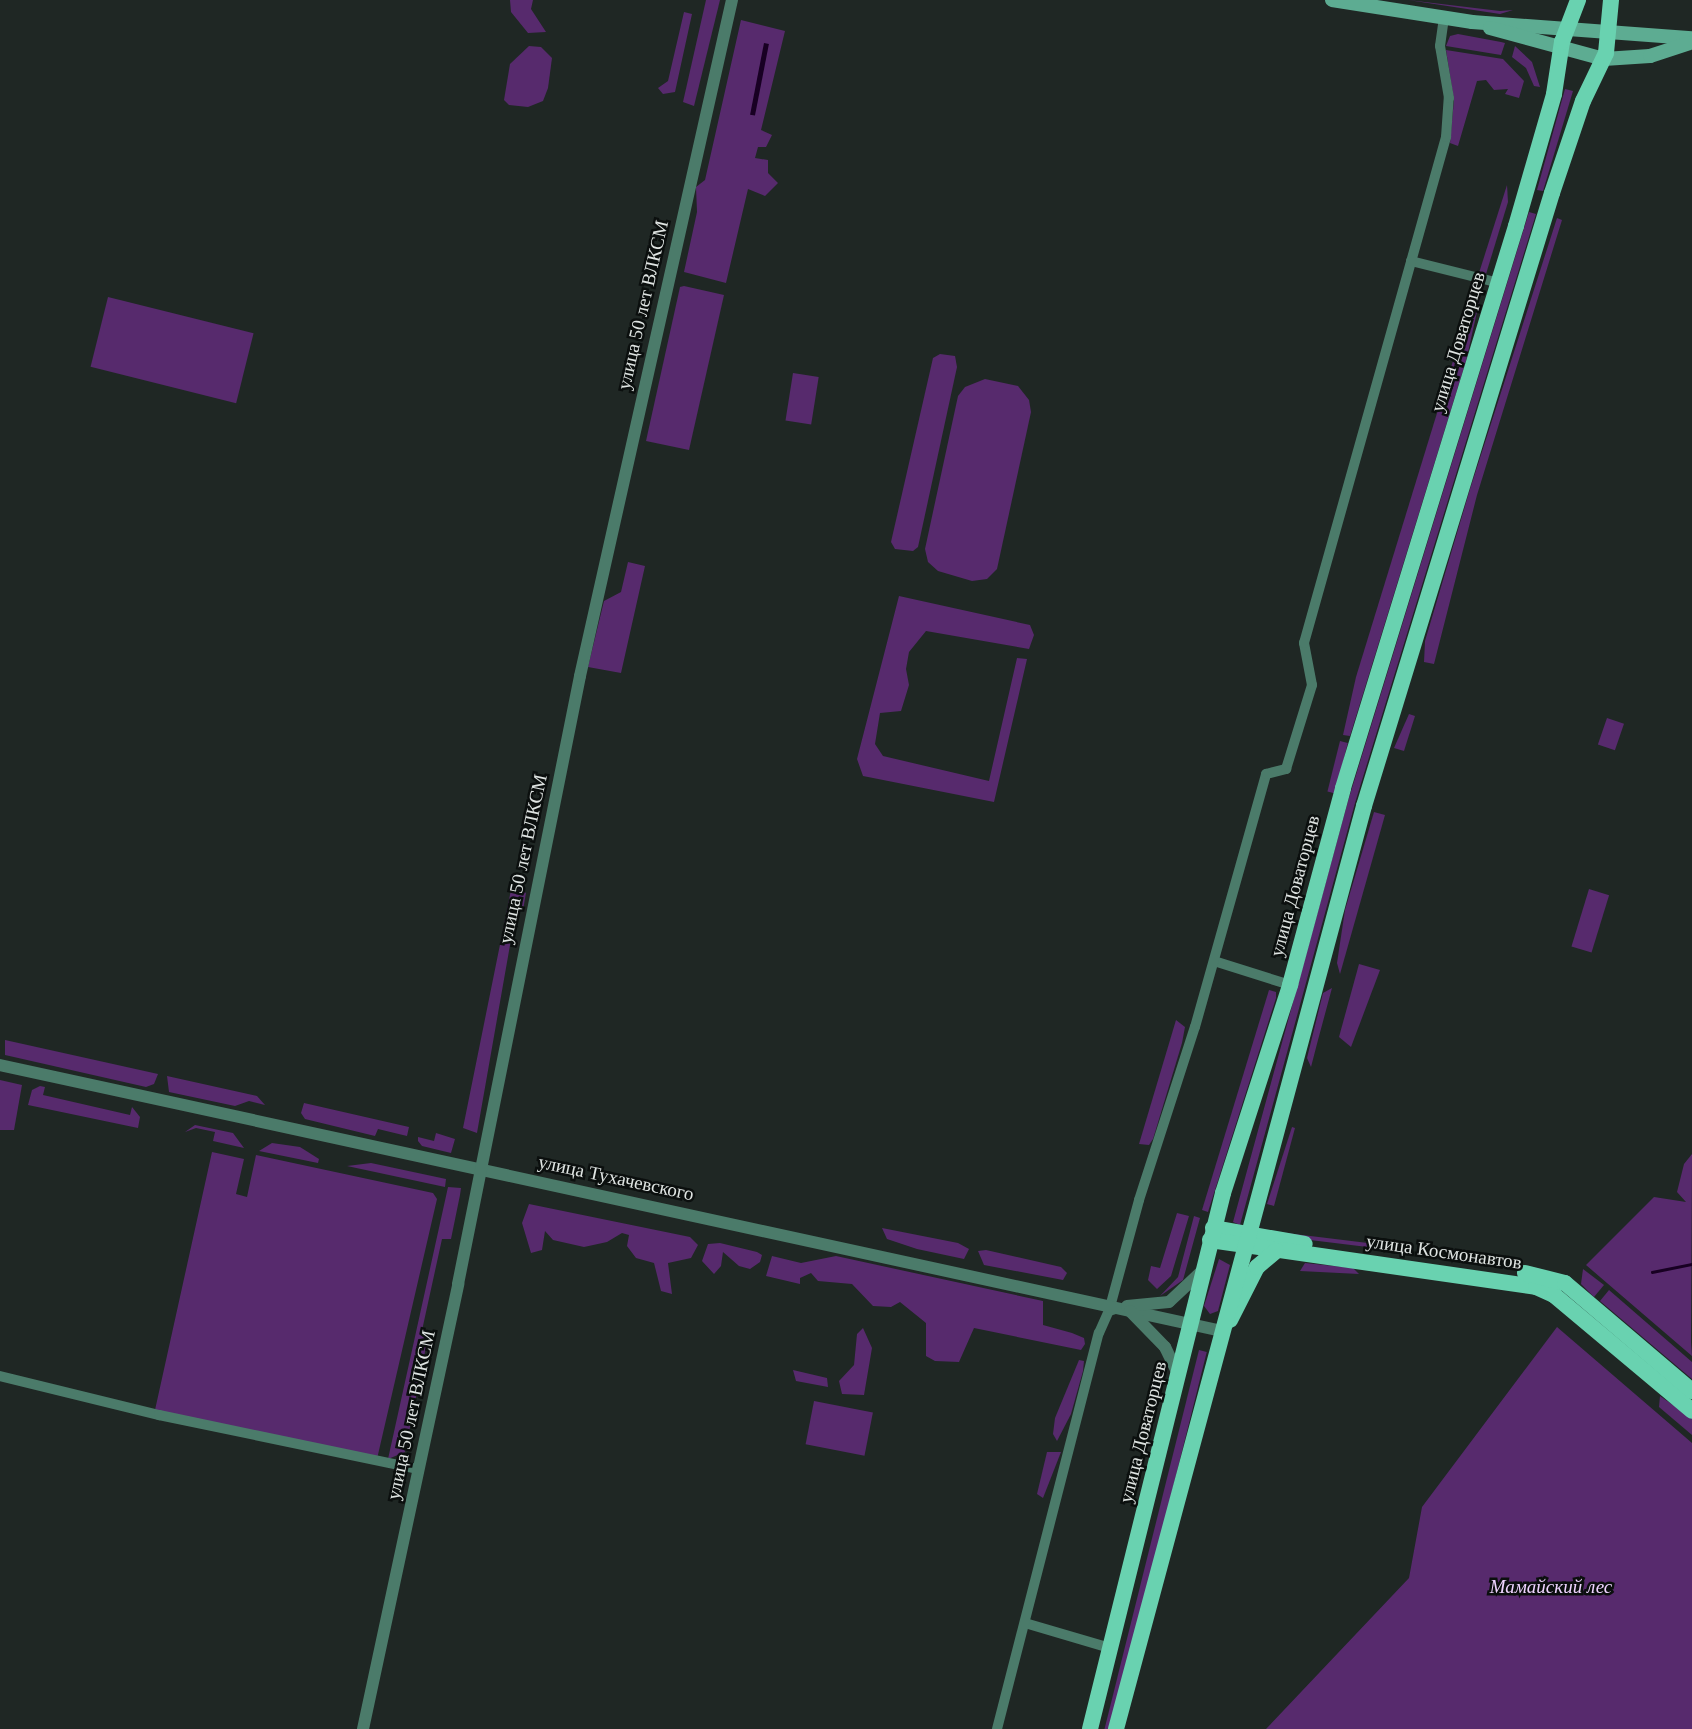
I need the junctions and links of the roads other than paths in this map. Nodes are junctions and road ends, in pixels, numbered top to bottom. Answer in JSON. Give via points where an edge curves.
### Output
{"nodes":[{"id":1,"x":732,"y":0,"type":"edge"},
{"id":2,"x":1332,"y":0,"type":"edge"},
{"id":3,"x":1578,"y":0,"type":"edge"},
{"id":4,"x":1611,"y":0,"type":"edge"},
{"id":5,"x":1444,"y":17,"type":"junction"},
{"id":6,"x":1472,"y":22,"type":"junction"},
{"id":7,"x":1692,"y":41,"type":"edge"},
{"id":8,"x":1603,"y":65,"type":"junction"},
{"id":9,"x":1411,"y":261,"type":"junction"},
{"id":10,"x":1499,"y":283,"type":"junction"},
{"id":11,"x":1214,"y":961,"type":"junction"},
{"id":12,"x":1290,"y":985,"type":"junction"},
{"id":13,"x":0,"y":1065,"type":"edge"},
{"id":14,"x":481,"y":1168,"type":"junction"},
{"id":15,"x":1254,"y":1209,"type":"junction"},
{"id":16,"x":1212,"y":1234,"type":"junction"},
{"id":17,"x":1241,"y":1241,"type":"junction"},
{"id":18,"x":1277,"y":1245,"type":"junction"},
{"id":19,"x":1203,"y":1268,"type":"junction"},
{"id":20,"x":1119,"y":1308,"type":"junction"},
{"id":21,"x":1190,"y":1323,"type":"junction"},
{"id":22,"x":1222,"y":1331,"type":"junction"},
{"id":23,"x":0,"y":1377,"type":"edge"},
{"id":24,"x":1179,"y":1377,"type":"junction"},
{"id":25,"x":1692,"y":1391,"type":"edge"},
{"id":26,"x":1692,"y":1411,"type":"edge"},
{"id":27,"x":418,"y":1469,"type":"junction"},
{"id":28,"x":1025,"y":1623,"type":"junction"},
{"id":29,"x":1110,"y":1648,"type":"junction"},
{"id":30,"x":363,"y":1729,"type":"edge"},
{"id":31,"x":997,"y":1729,"type":"edge"},
{"id":32,"x":1090,"y":1729,"type":"edge"},
{"id":33,"x":1116,"y":1729,"type":"edge"}],
"edges":[{"from":1,"to":14,"type":"street","name":"улица 50 лет ВЛКСМ","via":[[580,676]]},
{"from":2,"to":5,"type":"main road"},
{"from":3,"to":10,"type":"main road","name":"улица Доваторцев"},
{"from":4,"to":8,"type":"main road"},
{"from":5,"to":6,"type":"main road"},
{"from":5,"to":9,"type":"street","via":[[1440,46],[1449,116]]},
{"from":6,"to":7,"type":"main road"},
{"from":6,"to":8,"type":"main road"},
{"from":7,"to":8,"type":"main road","via":[[1650,56]]},
{"from":8,"to":15,"type":"main road","via":[[1575,123],[1395,700]]},
{"from":9,"to":10,"type":"street"},
{"from":9,"to":11,"type":"street","via":[[1304,643],[1312,685],[1286,769],[1266,774]]},
{"from":10,"to":12,"type":"main road","name":"улица Доваторцев","via":[[1343,788]]},
{"from":11,"to":12,"type":"street"},
{"from":11,"to":20,"type":"street"},
{"from":12,"to":16,"type":"main road","name":"улица Доваторцев"},
{"from":13,"to":14,"type":"street","name":"улица Тухачевского"},
{"from":14,"to":20,"type":"street","name":"улица Тухачевского"},
{"from":14,"to":27,"type":"street","name":"улица 50 лет ВЛКСМ"},
{"from":15,"to":17,"type":"main road"},
{"from":15,"to":18,"type":"main road"},
{"from":16,"to":17,"type":"main road"},
{"from":16,"to":19,"type":"main road","name":"улица Доваторцев"},
{"from":17,"to":18,"type":"main road"},
{"from":17,"to":22,"type":"main road"},
{"from":18,"to":22,"type":"main road","via":[[1257,1267]]},
{"from":18,"to":25,"type":"main road","name":"улица Космонавтов","via":[[1518,1271],[1565,1283]]},
{"from":18,"to":26,"type":"main road","name":"улица Космонавтов","via":[[1536,1287],[1554,1295]]},
{"from":19,"to":20,"type":"street","via":[[1185,1292],[1169,1302]]},
{"from":19,"to":21,"type":"main road","name":"улица Доваторцев"},
{"from":20,"to":21,"type":"street","name":"улица Тухачевского"},
{"from":20,"to":24,"type":"street","via":[[1165,1347]]},
{"from":20,"to":28,"type":"street","via":[[1109,1311],[1099,1333]]},
{"from":21,"to":22,"type":"street","name":"улица Тухачевского"},
{"from":21,"to":24,"type":"main road","name":"улица Доваторцев"},
{"from":22,"to":33,"type":"main road"},
{"from":23,"to":27,"type":"street"},
{"from":24,"to":29,"type":"main road","name":"улица Доваторцев"},
{"from":27,"to":30,"type":"street","name":"улица 50 лет ВЛКСМ"},
{"from":28,"to":29,"type":"street"},
{"from":28,"to":31,"type":"street"},
{"from":29,"to":32,"type":"main road","name":"улица Доваторцев"}]}
